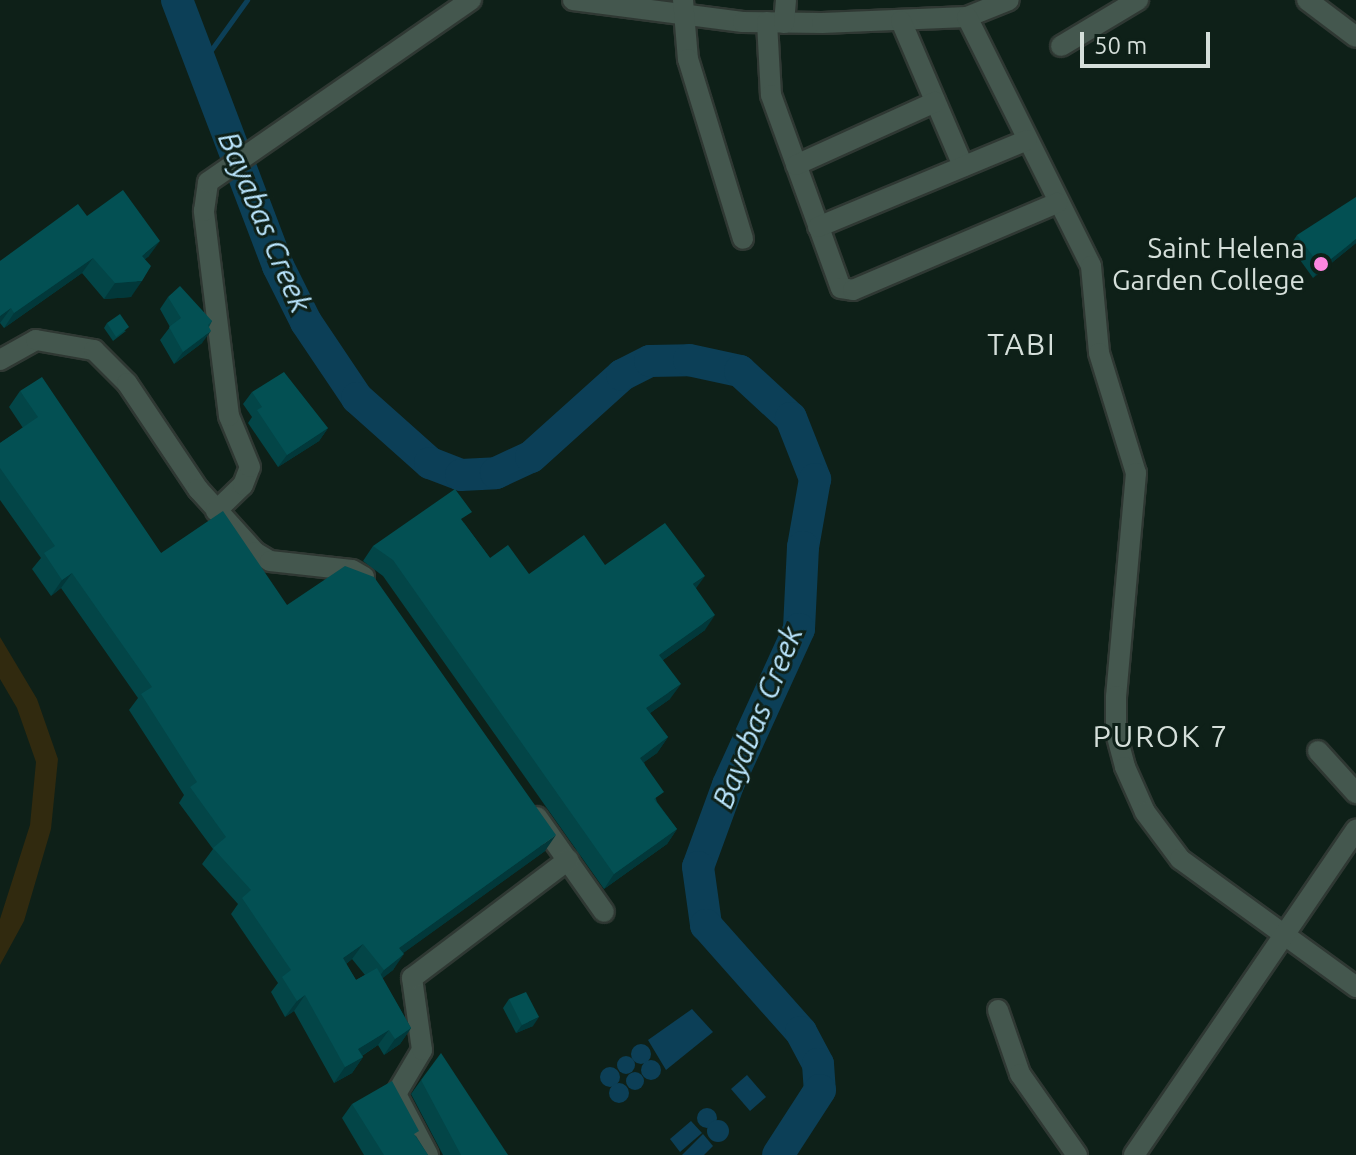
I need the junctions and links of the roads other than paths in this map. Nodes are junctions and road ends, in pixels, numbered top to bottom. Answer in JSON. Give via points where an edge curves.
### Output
{"nodes":[{"id":1,"x":471,"y":0,"type":"edge"},
{"id":2,"x":573,"y":0,"type":"edge"},
{"id":3,"x":786,"y":0,"type":"edge"},
{"id":4,"x":1009,"y":0,"type":"edge"},
{"id":5,"x":1138,"y":0,"type":"edge"},
{"id":6,"x":1307,"y":0,"type":"edge"},
{"id":7,"x":683,"y":7,"type":"edge"},
{"id":8,"x":931,"y":10,"type":"edge"},
{"id":9,"x":967,"y":17,"type":"junction"},
{"id":10,"x":901,"y":21,"type":"junction"},
{"id":11,"x":776,"y":22,"type":"junction"},
{"id":12,"x":1356,"y":37,"type":"edge"},
{"id":13,"x":1061,"y":46,"type":"dead end"},
{"id":14,"x":935,"y":102,"type":"junction"},
{"id":15,"x":1027,"y":140,"type":"junction"},
{"id":16,"x":796,"y":165,"type":"junction"},
{"id":17,"x":963,"y":166,"type":"junction"},
{"id":18,"x":1057,"y":203,"type":"junction"},
{"id":19,"x":818,"y":227,"type":"junction"},
{"id":20,"x":743,"y":239,"type":"dead end"},
{"id":21,"x":0,"y":360,"type":"edge"},
{"id":22,"x":216,"y":511,"type":"junction"},
{"id":23,"x":381,"y":596,"type":"edge"},
{"id":24,"x":1318,"y":751,"type":"dead end"},
{"id":25,"x":1356,"y":793,"type":"edge"},
{"id":26,"x":524,"y":797,"type":"edge"},
{"id":27,"x":1356,"y":829,"type":"edge"},
{"id":28,"x":568,"y":860,"type":"junction"},
{"id":29,"x":604,"y":912,"type":"dead end"},
{"id":30,"x":1285,"y":934,"type":"junction"},
{"id":31,"x":1356,"y":987,"type":"edge"},
{"id":32,"x":998,"y":1010,"type":"dead end"},
{"id":33,"x":428,"y":1155,"type":"edge"},
{"id":34,"x":1077,"y":1155,"type":"edge"},
{"id":35,"x":1134,"y":1155,"type":"edge"}],
"edges":[{"from":1,"to":22,"type":"street","via":[[226,166],[204,190],[229,416],[250,467],[243,485]]},
{"from":2,"to":7,"type":"street"},
{"from":3,"to":11,"type":"street"},
{"from":4,"to":9,"type":"street"},
{"from":5,"to":13,"type":"street"},
{"from":6,"to":12,"type":"street"},
{"from":7,"to":11,"type":"street","via":[[743,22]]},
{"from":7,"to":20,"type":"street","via":[[688,59]]},
{"from":8,"to":9,"type":"street"},
{"from":8,"to":10,"type":"street"},
{"from":9,"to":15,"type":"street"},
{"from":10,"to":11,"type":"street"},
{"from":10,"to":14,"type":"street"},
{"from":11,"to":16,"type":"street","via":[[771,95]]},
{"from":14,"to":16,"type":"street"},
{"from":14,"to":17,"type":"street"},
{"from":15,"to":17,"type":"street"},
{"from":15,"to":18,"type":"street"},
{"from":16,"to":19,"type":"street"},
{"from":17,"to":19,"type":"street"},
{"from":18,"to":19,"type":"street","via":[[853,290],[837,283]]},
{"from":18,"to":30,"type":"street","via":[[1091,266],[1099,353],[1136,473],[1116,696],[1116,733],[1125,767],[1145,812],[1180,859]]},
{"from":21,"to":22,"type":"street","via":[[24,344],[49,340],[105,357]]},
{"from":22,"to":23,"type":"street","via":[[270,561],[352,570]]},
{"from":24,"to":25,"type":"street"},
{"from":26,"to":28,"type":"street"},
{"from":27,"to":30,"type":"street"},
{"from":28,"to":29,"type":"street"},
{"from":28,"to":33,"type":"street","via":[[412,978],[422,1050],[396,1094]]},
{"from":30,"to":31,"type":"street"},
{"from":30,"to":35,"type":"street"},
{"from":32,"to":34,"type":"street","via":[[1020,1074]]}]}
